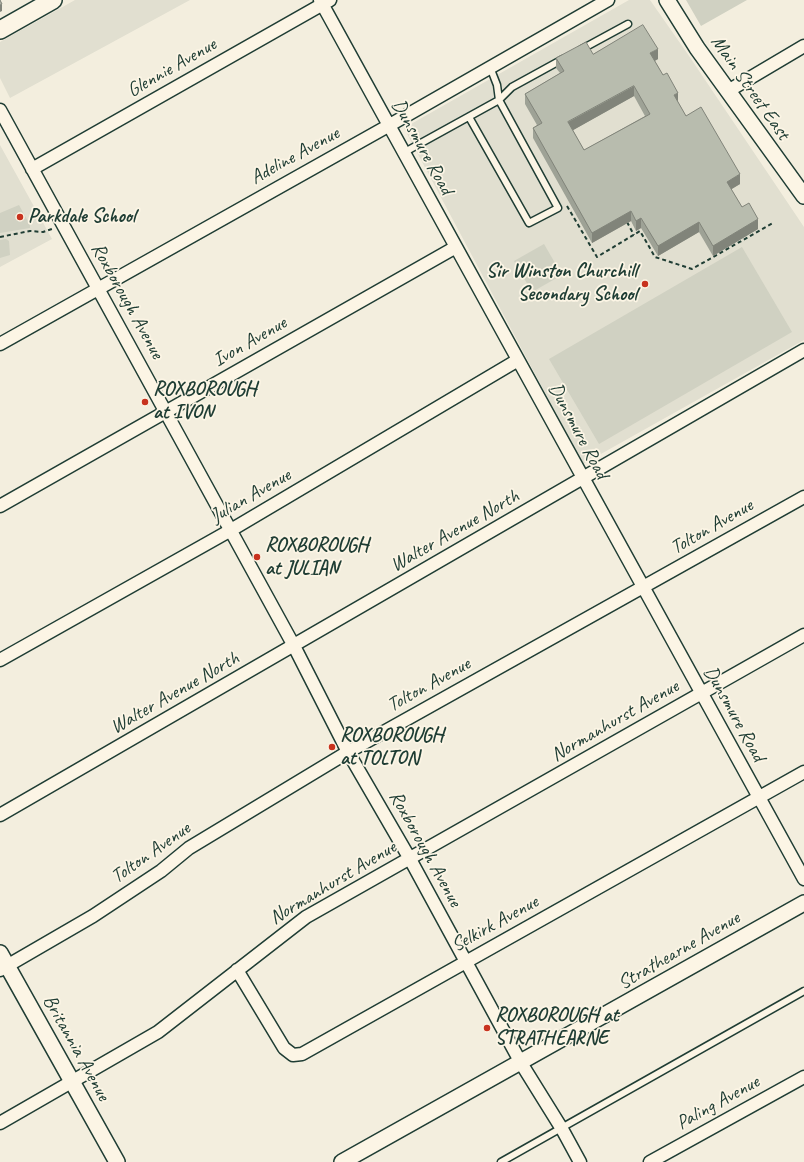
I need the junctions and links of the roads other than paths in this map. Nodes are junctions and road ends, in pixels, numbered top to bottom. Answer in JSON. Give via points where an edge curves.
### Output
{"nodes":[{"id":1,"x":52,"y":0,"type":"edge"},
{"id":2,"x":608,"y":0,"type":"edge"},
{"id":3,"x":667,"y":0,"type":"edge"},
{"id":4,"x":324,"y":2,"type":"edge"},
{"id":5,"x":628,"y":24,"type":"dead end"},
{"id":6,"x":0,"y":30,"type":"edge"},
{"id":7,"x":804,"y":46,"type":"edge"},
{"id":8,"x":573,"y":54,"type":"edge"},
{"id":9,"x":566,"y":58,"type":"edge"},
{"id":10,"x":490,"y":67,"type":"junction"},
{"id":11,"x":728,"y":91,"type":"junction"},
{"id":12,"x":499,"y":100,"type":"junction"},
{"id":13,"x":0,"y":110,"type":"edge"},
{"id":14,"x":469,"y":117,"type":"junction"},
{"id":15,"x":388,"y":126,"type":"junction"},
{"id":16,"x":404,"y":153,"type":"junction"},
{"id":17,"x":32,"y":169,"type":"junction"},
{"id":18,"x":804,"y":196,"type":"edge"},
{"id":19,"x":456,"y":247,"type":"junction"},
{"id":20,"x":98,"y":289,"type":"junction"},
{"id":21,"x":0,"y":344,"type":"edge"},
{"id":22,"x":804,"y":350,"type":"edge"},
{"id":23,"x":518,"y":360,"type":"junction"},
{"id":24,"x":166,"y":412,"type":"junction"},
{"id":25,"x":583,"y":479,"type":"junction"},
{"id":26,"x":804,"y":497,"type":"edge"},
{"id":27,"x":0,"y":506,"type":"edge"},
{"id":28,"x":231,"y":530,"type":"junction"},
{"id":29,"x":643,"y":588,"type":"junction"},
{"id":30,"x":804,"y":635,"type":"edge"},
{"id":31,"x":294,"y":646,"type":"junction"},
{"id":32,"x":0,"y":660,"type":"edge"},
{"id":33,"x":701,"y":694,"type":"junction"},
{"id":34,"x":348,"y":752,"type":"junction"},
{"id":35,"x":804,"y":772,"type":"edge"},
{"id":36,"x":758,"y":797,"type":"junction"},
{"id":37,"x":0,"y":815,"type":"edge"},
{"id":38,"x":410,"y":859,"type":"junction"},
{"id":39,"x":804,"y":879,"type":"edge"},
{"id":40,"x":804,"y":903,"type":"edge"},
{"id":41,"x":466,"y":962,"type":"junction"},
{"id":42,"x":2,"y":963,"type":"edge"},
{"id":43,"x":237,"y":970,"type":"junction"},
{"id":44,"x":804,"y":991,"type":"edge"},
{"id":45,"x":521,"y":1063,"type":"junction"},
{"id":46,"x":804,"y":1077,"type":"edge"},
{"id":47,"x":72,"y":1081,"type":"junction"},
{"id":48,"x":0,"y":1123,"type":"edge"},
{"id":49,"x":562,"y":1129,"type":"junction"},
{"id":50,"x":117,"y":1162,"type":"edge"},
{"id":51,"x":342,"y":1162,"type":"edge"},
{"id":52,"x":501,"y":1162,"type":"edge"},
{"id":53,"x":580,"y":1162,"type":"edge"},
{"id":54,"x":650,"y":1162,"type":"edge"}],
"edges":[{"from":1,"to":6,"type":"main road"},
{"from":2,"to":10,"type":"street","name":"Adeline Avenue"},
{"from":3,"to":11,"type":"street","name":"Main Street East"},
{"from":4,"to":15,"type":"street","name":"Dunsmure Road"},
{"from":4,"to":17,"type":"street","name":"Glennie Avenue"},
{"from":5,"to":8,"type":"lane"},
{"from":7,"to":11,"type":"street"},
{"from":9,"to":12,"type":"lane","via":[[512,87]]},
{"from":10,"to":12,"type":"lane","via":[[498,85]]},
{"from":10,"to":15,"type":"street","name":"Adeline Avenue"},
{"from":11,"to":18,"type":"street","name":"Main Street East"},
{"from":12,"to":14,"type":"lane"},
{"from":12,"to":14,"type":"lane","via":[[558,208],[529,223]]},
{"from":13,"to":17,"type":"street","name":"Roxborough Avenue"},
{"from":14,"to":16,"type":"lane"},
{"from":15,"to":16,"type":"street","name":"Dunsmure Road"},
{"from":15,"to":20,"type":"street","name":"Adeline Avenue"},
{"from":16,"to":19,"type":"street","name":"Dunsmure Road"},
{"from":17,"to":20,"type":"street","name":"Roxborough Avenue"},
{"from":19,"to":23,"type":"street","name":"Dunsmure Road"},
{"from":19,"to":24,"type":"street","name":"Ivon Avenue"},
{"from":20,"to":21,"type":"street","name":"Adeline Avenue"},
{"from":20,"to":24,"type":"street","name":"Roxborough Avenue"},
{"from":22,"to":25,"type":"street","name":"Walter Avenue North"},
{"from":23,"to":25,"type":"street","name":"Dunsmure Road"},
{"from":23,"to":28,"type":"street","name":"Julian Avenue"},
{"from":24,"to":27,"type":"street","name":"Ivon Avenue"},
{"from":24,"to":28,"type":"street","name":"Roxborough Avenue"},
{"from":25,"to":29,"type":"street","name":"Dunsmure Road"},
{"from":25,"to":31,"type":"street","name":"Walter Avenue North"},
{"from":26,"to":29,"type":"street","name":"Tolton Avenue"},
{"from":28,"to":31,"type":"street","name":"Roxborough Avenue"},
{"from":28,"to":32,"type":"street","name":"Julian Avenue"},
{"from":29,"to":33,"type":"street","name":"Dunsmure Road"},
{"from":29,"to":34,"type":"street","name":"Tolton Avenue"},
{"from":30,"to":33,"type":"street","name":"Normanhurst Avenue"},
{"from":31,"to":34,"type":"street","name":"Roxborough Avenue"},
{"from":31,"to":37,"type":"street","name":"Walter Avenue North"},
{"from":33,"to":36,"type":"street","name":"Dunsmure Road"},
{"from":33,"to":38,"type":"street","name":"Normanhurst Avenue"},
{"from":34,"to":38,"type":"street","name":"Roxborough Avenue"},
{"from":34,"to":42,"type":"street","name":"Tolton Avenue","via":[[189,848],[161,871],[93,916]]},
{"from":35,"to":36,"type":"street","name":"Selkirk Avenue"},
{"from":36,"to":39,"type":"street","name":"Dunsmure Road"},
{"from":36,"to":41,"type":"street","name":"Selkirk Avenue"},
{"from":38,"to":41,"type":"street","name":"Roxborough Avenue"},
{"from":38,"to":43,"type":"street","name":"Normanhurst Avenue","via":[[306,917]]},
{"from":40,"to":45,"type":"street","name":"Strathearne Avenue"},
{"from":41,"to":43,"type":"street","name":"Selkirk Avenue","via":[[304,1053],[296,1055],[284,1048]]},
{"from":41,"to":45,"type":"street","name":"Roxborough Avenue"},
{"from":42,"to":47,"type":"street","name":"Britannia Avenue"},
{"from":43,"to":47,"type":"street","name":"Normanhurst Avenue","via":[[158,1032]]},
{"from":44,"to":49,"type":"lane"},
{"from":45,"to":49,"type":"street","name":"Roxborough Avenue"},
{"from":45,"to":51,"type":"street","name":"Strathearne Avenue"},
{"from":46,"to":54,"type":"street","name":"Paling Avenue"},
{"from":47,"to":48,"type":"street","name":"Normanhurst Avenue"},
{"from":47,"to":50,"type":"street","name":"Britannia Avenue"},
{"from":49,"to":52,"type":"lane"},
{"from":49,"to":53,"type":"street","name":"Roxborough Avenue"}]}
